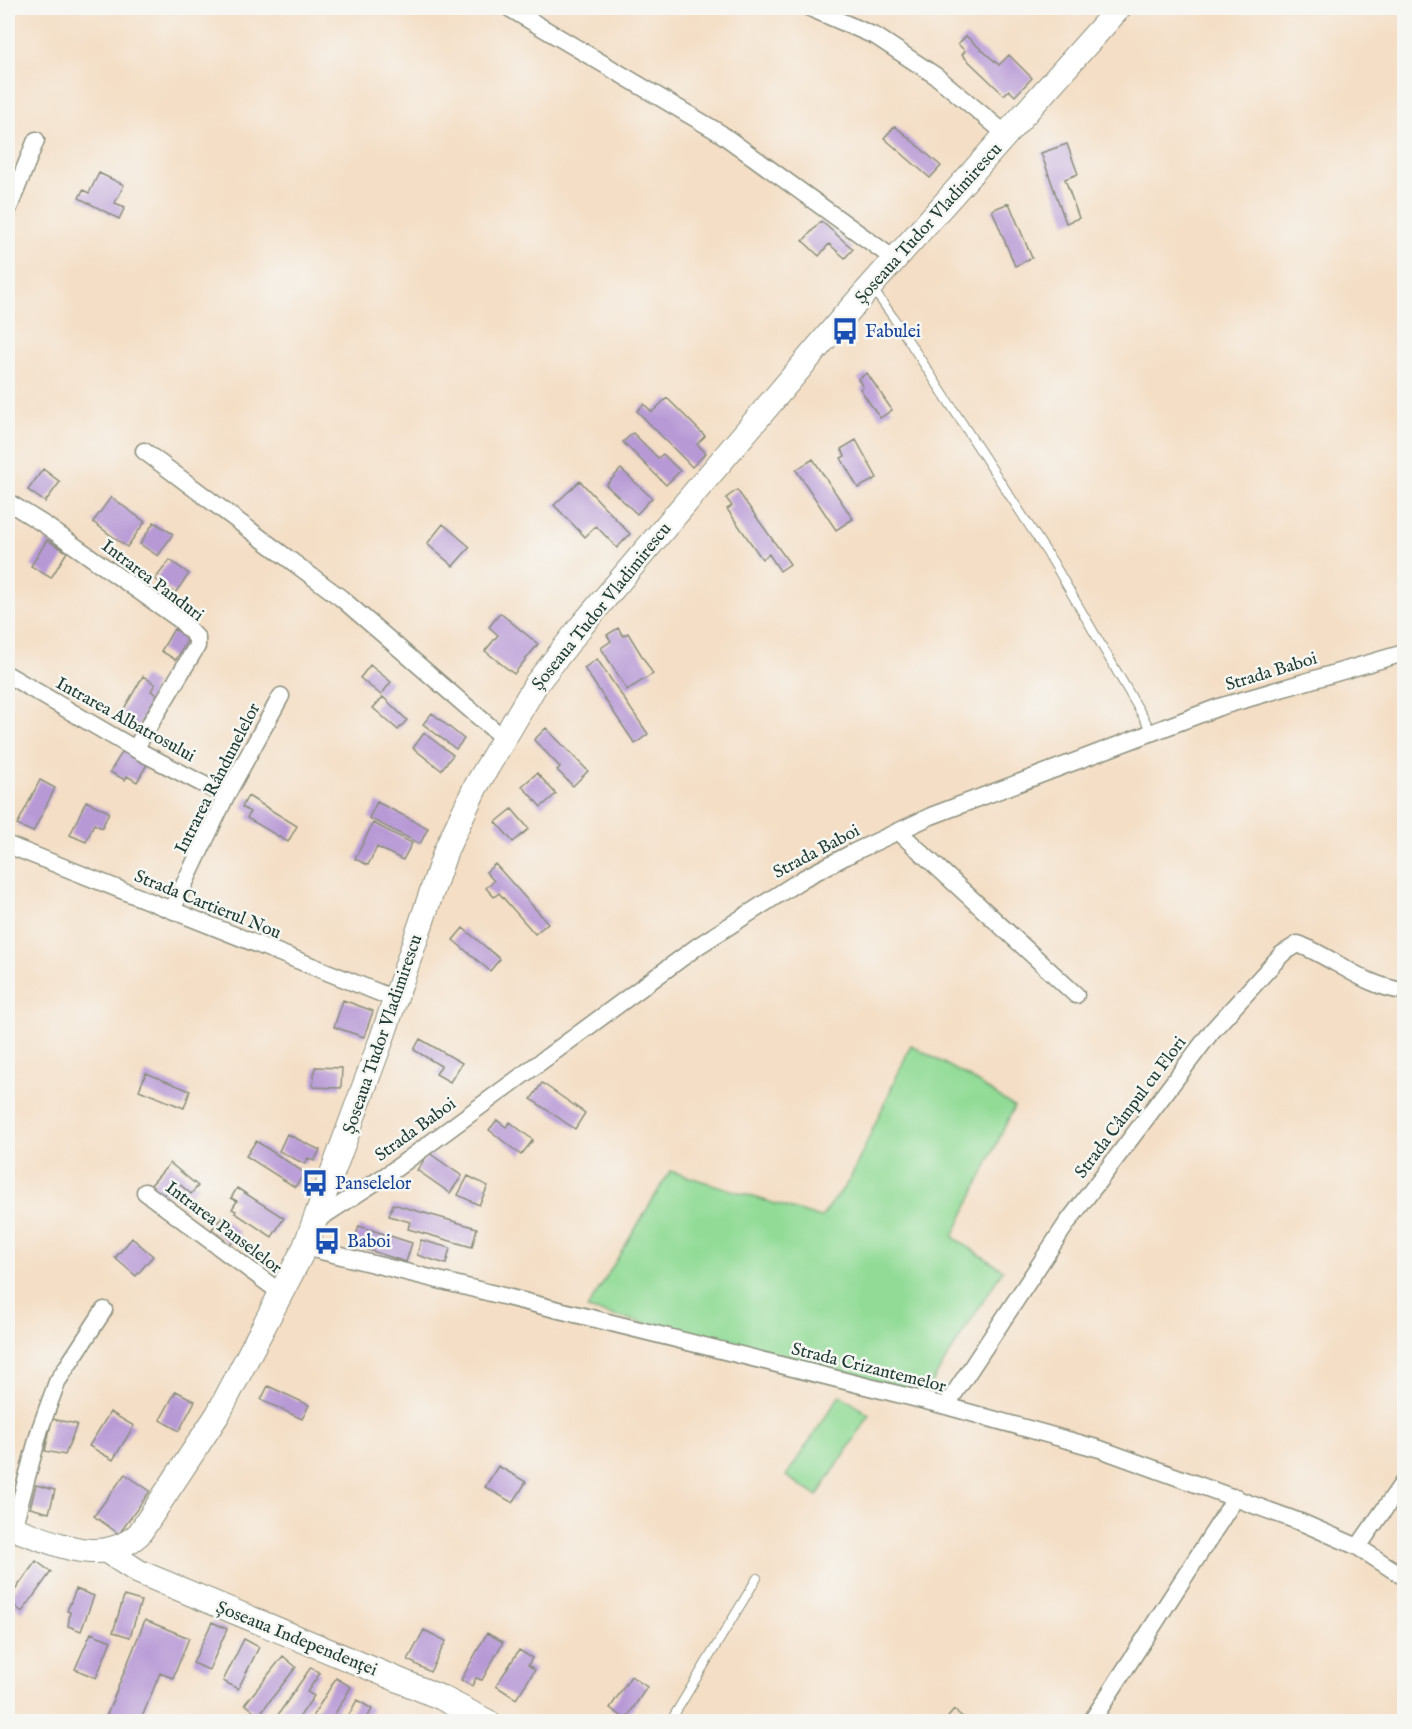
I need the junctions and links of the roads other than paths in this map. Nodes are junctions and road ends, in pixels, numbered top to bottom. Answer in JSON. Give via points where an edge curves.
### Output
{"nodes":[{"id":1,"x":509,"y":8,"type":"edge"},
{"id":2,"x":810,"y":8,"type":"edge"},
{"id":3,"x":1119,"y":8,"type":"edge"},
{"id":4,"x":1007,"y":135,"type":"junction"},
{"id":5,"x":36,"y":140,"type":"dead end"},
{"id":6,"x":8,"y":210,"type":"edge"},
{"id":7,"x":894,"y":259,"type":"junction"},
{"id":8,"x":870,"y":287,"type":"junction"},
{"id":9,"x":144,"y":451,"type":"dead end"},
{"id":10,"x":8,"y":502,"type":"edge"},
{"id":11,"x":1404,"y":653,"type":"edge"},
{"id":12,"x":8,"y":675,"type":"edge"},
{"id":13,"x":281,"y":696,"type":"dead end"},
{"id":14,"x":1152,"y":732,"type":"junction"},
{"id":15,"x":504,"y":738,"type":"junction"},
{"id":16,"x":135,"y":749,"type":"junction"},
{"id":17,"x":226,"y":796,"type":"junction"},
{"id":18,"x":898,"y":831,"type":"junction"},
{"id":19,"x":8,"y":845,"type":"edge"},
{"id":20,"x":172,"y":910,"type":"junction"},
{"id":21,"x":1404,"y":991,"type":"edge"},
{"id":22,"x":1076,"y":995,"type":"dead end"},
{"id":23,"x":395,"y":999,"type":"junction"},
{"id":24,"x":145,"y":1192,"type":"dead end"},
{"id":25,"x":317,"y":1220,"type":"junction"},
{"id":26,"x":305,"y":1247,"type":"junction"},
{"id":27,"x":281,"y":1293,"type":"junction"},
{"id":28,"x":104,"y":1310,"type":"dead end"},
{"id":29,"x":946,"y":1406,"type":"junction"},
{"id":30,"x":1404,"y":1481,"type":"edge"},
{"id":31,"x":1236,"y":1497,"type":"junction"},
{"id":32,"x":10,"y":1528,"type":"edge"},
{"id":33,"x":1358,"y":1547,"type":"junction"},
{"id":34,"x":108,"y":1552,"type":"junction"},
{"id":35,"x":1404,"y":1577,"type":"edge"},
{"id":36,"x":757,"y":1578,"type":"dead end"},
{"id":37,"x":488,"y":1722,"type":"edge"},
{"id":38,"x":670,"y":1722,"type":"edge"},
{"id":39,"x":1091,"y":1722,"type":"edge"}],
"edges":[{"from":1,"to":7,"type":"street","via":[[720,133]]},
{"from":2,"to":4,"type":"street","via":[[877,37],[936,76]]},
{"from":3,"to":4,"type":"main road","name":"Șoseaua Tudor Vladimirescu"},
{"from":4,"to":7,"type":"main road","name":"Șoseaua Tudor Vladimirescu"},
{"from":5,"to":6,"type":"street"},
{"from":7,"to":8,"type":"main road","name":"Șoseaua Tudor Vladimirescu"},
{"from":8,"to":14,"type":"lane","via":[[1053,562]]},
{"from":8,"to":15,"type":"main road","name":"Șoseaua Tudor Vladimirescu","via":[[583,624],[536,684]]},
{"from":9,"to":15,"type":"street","via":[[341,598]]},
{"from":10,"to":16,"type":"street","name":"Intrarea Panduri","via":[[180,620],[197,638],[197,646]]},
{"from":11,"to":14,"type":"street","name":"Strada Baboi","via":[[1260,694]]},
{"from":12,"to":16,"type":"street","name":"Intrarea Albatrosului"},
{"from":13,"to":17,"type":"street","name":"Intrarea Rândunelelor"},
{"from":14,"to":18,"type":"street","name":"Strada Baboi"},
{"from":15,"to":23,"type":"main road","name":"Șoseaua Tudor Vladimirescu","via":[[446,850]]},
{"from":16,"to":17,"type":"street","name":"Intrarea Albatrosului"},
{"from":17,"to":20,"type":"street","name":"Intrarea Rândunelelor"},
{"from":18,"to":22,"type":"street"},
{"from":18,"to":25,"type":"street","name":"Strada Baboi","via":[[804,878],[747,912],[391,1172]]},
{"from":19,"to":20,"type":"street","name":"Strada Cartierul Nou"},
{"from":20,"to":23,"type":"street","name":"Strada Cartierul Nou"},
{"from":21,"to":29,"type":"street","name":"Strada Câmpul cu Flori","via":[[1376,986],[1298,944],[1282,954],[1212,1031],[1067,1223]]},
{"from":23,"to":25,"type":"main road","name":"Șoseaua Tudor Vladimirescu"},
{"from":24,"to":27,"type":"street","name":"Intrarea Panselelor"},
{"from":25,"to":26,"type":"main road","name":"Șoseaua Tudor Vladimirescu"},
{"from":26,"to":27,"type":"main road","name":"Șoseaua Tudor Vladimirescu"},
{"from":26,"to":29,"type":"street","name":"Strada Crizantemelor"},
{"from":27,"to":34,"type":"main road","name":"Șoseaua Tudor Vladimirescu","via":[[218,1414],[175,1482],[139,1534]]},
{"from":28,"to":32,"type":"street","via":[[57,1382]]},
{"from":29,"to":31,"type":"street","name":"Strada Crizantemelor","via":[[1101,1449]]},
{"from":30,"to":33,"type":"street"},
{"from":31,"to":33,"type":"street","name":"Strada Crizantemelor"},
{"from":31,"to":39,"type":"street"},
{"from":32,"to":34,"type":"main road","via":[[80,1550]]},
{"from":33,"to":35,"type":"street","name":"Strada Crizantemelor"},
{"from":34,"to":37,"type":"main road","name":"Șoseaua Independenței","via":[[148,1576],[442,1698]]},
{"from":36,"to":38,"type":"lane"}]}
